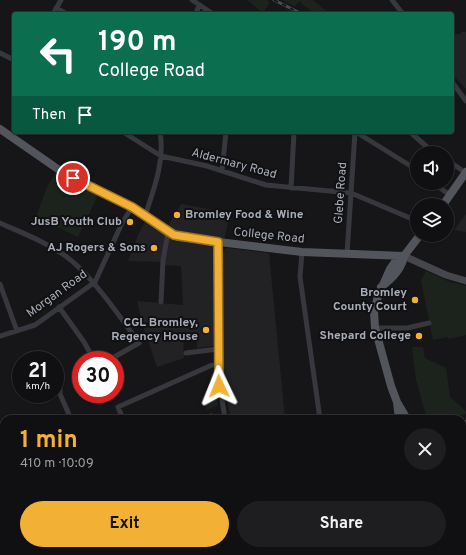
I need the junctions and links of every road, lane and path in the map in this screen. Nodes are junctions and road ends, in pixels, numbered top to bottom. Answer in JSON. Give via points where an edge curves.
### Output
{"nodes":[{"id":1,"x":61,"y":0,"type":"edge"},
{"id":2,"x":192,"y":0,"type":"edge"},
{"id":3,"x":392,"y":0,"type":"edge"},
{"id":4,"x":200,"y":4,"type":"junction"},
{"id":5,"x":56,"y":8,"type":"junction"},
{"id":6,"x":54,"y":12,"type":"edge"},
{"id":7,"x":63,"y":12,"type":"edge"},
{"id":8,"x":198,"y":12,"type":"edge"},
{"id":9,"x":210,"y":12,"type":"edge"},
{"id":10,"x":401,"y":12,"type":"edge"},
{"id":11,"x":0,"y":53,"type":"edge"},
{"id":12,"x":12,"y":59,"type":"edge"},
{"id":13,"x":454,"y":85,"type":"edge"},
{"id":14,"x":466,"y":101,"type":"edge"},
{"id":15,"x":0,"y":129,"type":"edge"},
{"id":16,"x":126,"y":134,"type":"edge"},
{"id":17,"x":160,"y":134,"type":"edge"},
{"id":18,"x":226,"y":134,"type":"edge"},
{"id":19,"x":294,"y":134,"type":"edge"},
{"id":20,"x":356,"y":134,"type":"edge"},
{"id":21,"x":359,"y":134,"type":"edge"},
{"id":22,"x":412,"y":134,"type":"edge"},
{"id":23,"x":426,"y":146,"type":"edge"},
{"id":24,"x":161,"y":156,"type":"junction"},
{"id":25,"x":454,"y":165,"type":"edge"},
{"id":26,"x":410,"y":166,"type":"edge"},
{"id":27,"x":222,"y":171,"type":"junction"},
{"id":28,"x":466,"y":173,"type":"edge"},
{"id":29,"x":291,"y":188,"type":"junction"},
{"id":30,"x":444,"y":190,"type":"edge"},
{"id":31,"x":351,"y":193,"type":"junction"},
{"id":32,"x":450,"y":194,"type":"junction"},
{"id":33,"x":447,"y":198,"type":"edge"},
{"id":34,"x":132,"y":207,"type":"junction"},
{"id":35,"x":145,"y":216,"type":"junction"},
{"id":36,"x":410,"y":218,"type":"edge"},
{"id":37,"x":0,"y":223,"type":"edge"},
{"id":38,"x":168,"y":233,"type":"junction"},
{"id":39,"x":218,"y":242,"type":"junction"},
{"id":40,"x":415,"y":242,"type":"edge"},
{"id":41,"x":302,"y":252,"type":"junction"},
{"id":42,"x":347,"y":254,"type":"junction"},
{"id":43,"x":384,"y":255,"type":"junction"},
{"id":44,"x":404,"y":256,"type":"junction"},
{"id":45,"x":390,"y":269,"type":"junction"},
{"id":46,"x":466,"y":281,"type":"edge"},
{"id":47,"x":93,"y":283,"type":"junction"},
{"id":48,"x":0,"y":284,"type":"edge"},
{"id":49,"x":381,"y":287,"type":"junction"},
{"id":50,"x":161,"y":302,"type":"dead end"},
{"id":51,"x":59,"y":307,"type":"junction"},
{"id":52,"x":429,"y":323,"type":"dead end"},
{"id":53,"x":375,"y":328,"type":"junction"},
{"id":54,"x":16,"y":331,"type":"junction"},
{"id":55,"x":0,"y":336,"type":"edge"},
{"id":56,"x":218,"y":349,"type":"junction"},
{"id":57,"x":89,"y":351,"type":"edge"},
{"id":58,"x":124,"y":351,"type":"edge"},
{"id":59,"x":186,"y":354,"type":"dead end"},
{"id":60,"x":209,"y":365,"type":"dead end"},
{"id":61,"x":396,"y":402,"type":"junction"},
{"id":62,"x":62,"y":403,"type":"edge"},
{"id":63,"x":69,"y":415,"type":"edge"},
{"id":64,"x":121,"y":415,"type":"edge"},
{"id":65,"x":224,"y":415,"type":"edge"},
{"id":66,"x":319,"y":415,"type":"edge"},
{"id":67,"x":398,"y":415,"type":"edge"},
{"id":68,"x":404,"y":415,"type":"edge"}],
"edges":[{"from":1,"to":5,"type":"street"},
{"from":2,"to":4,"type":"street"},
{"from":3,"to":10,"type":"street"},
{"from":4,"to":8,"type":"street"},
{"from":4,"to":9,"type":"street"},
{"from":5,"to":6,"type":"street"},
{"from":5,"to":7,"type":"street"},
{"from":11,"to":12,"type":"street"},
{"from":13,"to":14,"type":"street"},
{"from":15,"to":34,"type":"main road","name":"College Road","via":[[65,174]]},
{"from":16,"to":24,"type":"street","name":"Aldermary Road"},
{"from":17,"to":24,"type":"street"},
{"from":18,"to":27,"type":"street"},
{"from":19,"to":29,"type":"street"},
{"from":20,"to":31,"type":"street","name":"Glebe Road"},
{"from":21,"to":26,"type":"street"},
{"from":22,"to":23,"type":"street"},
{"from":24,"to":27,"type":"street","name":"Aldermary Road"},
{"from":24,"to":35,"type":"street","via":[[157,182]]},
{"from":25,"to":28,"type":"street"},
{"from":27,"to":29,"type":"street","name":"Aldermary Road","via":[[266,185]]},
{"from":28,"to":32,"type":"main road"},
{"from":29,"to":31,"type":"street","name":"Aldermary Road"},
{"from":30,"to":32,"type":"street"},
{"from":31,"to":36,"type":"street","name":"Aldermary Road"},
{"from":31,"to":42,"type":"street","name":"Glebe Road"},
{"from":32,"to":33,"type":"main road"},
{"from":34,"to":35,"type":"main road","name":"College Road"},
{"from":34,"to":47,"type":"street","name":"Morgan Road"},
{"from":35,"to":38,"type":"main road","name":"College Road"},
{"from":37,"to":47,"type":"street","via":[[69,258]]},
{"from":38,"to":39,"type":"main road","name":"College Road","via":[[183,238]]},
{"from":38,"to":50,"type":"street","via":[[163,260]]},
{"from":39,"to":41,"type":"main road","name":"College Road"},
{"from":39,"to":56,"type":"street"},
{"from":40,"to":44,"type":"main road"},
{"from":41,"to":42,"type":"main road","name":"College Road"},
{"from":41,"to":66,"type":"street","via":[[300,277]]},
{"from":42,"to":43,"type":"main road","name":"College Road"},
{"from":43,"to":44,"type":"main road","name":"College Road"},
{"from":43,"to":45,"type":"main road","via":[[389,261]]},
{"from":44,"to":45,"type":"main road","via":[[397,259]]},
{"from":44,"to":46,"type":"street","name":"College Road","via":[[446,276]]},
{"from":44,"to":49,"type":"main road","via":[[403,263],[392,279]]},
{"from":45,"to":49,"type":"main road"},
{"from":47,"to":51,"type":"street","name":"Morgan Road"},
{"from":47,"to":58,"type":"street","via":[[139,343]]},
{"from":48,"to":54,"type":"street"},
{"from":49,"to":53,"type":"main road","via":[[375,308]]},
{"from":51,"to":54,"type":"street","name":"Morgan Road","via":[[34,325]]},
{"from":51,"to":57,"type":"street"},
{"from":52,"to":53,"type":"street","via":[[407,328]]},
{"from":53,"to":61,"type":"main road"},
{"from":54,"to":55,"type":"street","name":"Morgan Road"},
{"from":56,"to":59,"type":"street"},
{"from":56,"to":65,"type":"street","via":[[219,386]]},
{"from":60,"to":64,"type":"street","via":[[118,407]]},
{"from":61,"to":67,"type":"main road"},
{"from":61,"to":68,"type":"main road"},
{"from":62,"to":63,"type":"street"}]}
